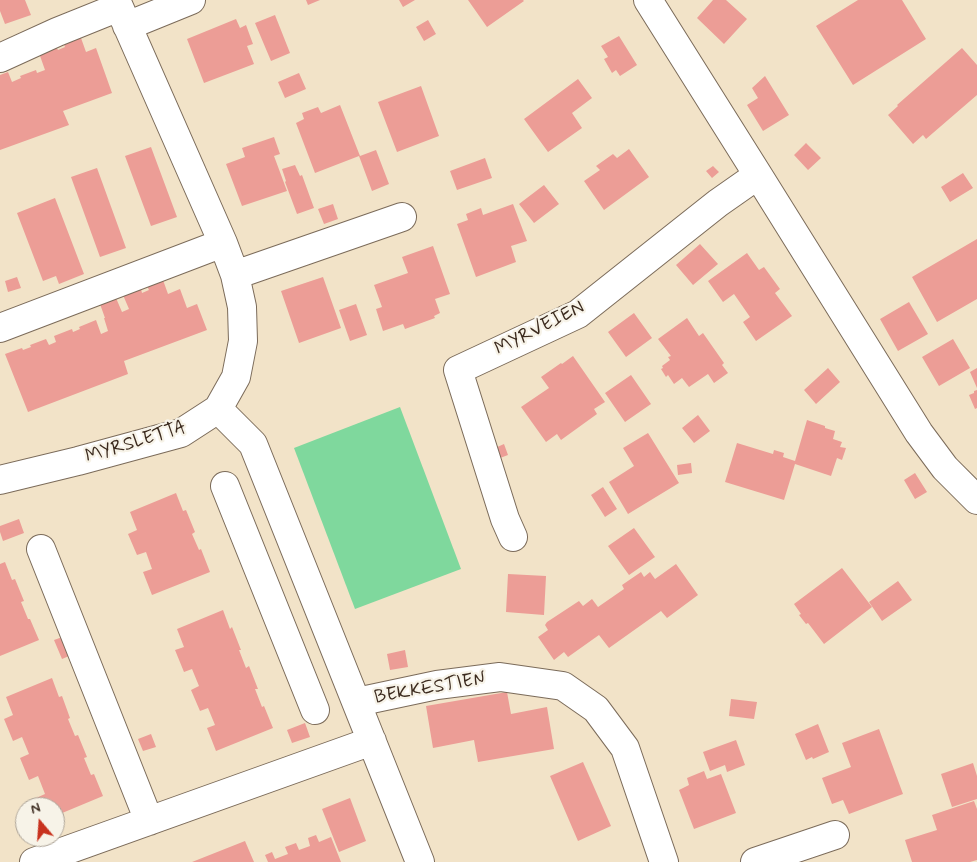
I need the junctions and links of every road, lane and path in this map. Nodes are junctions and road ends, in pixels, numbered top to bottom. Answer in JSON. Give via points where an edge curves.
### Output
{"nodes":[{"id":1,"x":192,"y":0,"type":"edge"},
{"id":2,"x":660,"y":6,"type":"edge"},
{"id":3,"x":120,"y":11,"type":"edge"},
{"id":4,"x":0,"y":58,"type":"edge"},
{"id":5,"x":758,"y":175,"type":"junction"},
{"id":6,"x":402,"y":217,"type":"dead end"},
{"id":7,"x":223,"y":243,"type":"junction"},
{"id":8,"x":235,"y":275,"type":"junction"},
{"id":9,"x":0,"y":328,"type":"edge"},
{"id":10,"x":218,"y":409,"type":"junction"},
{"id":11,"x":0,"y":480,"type":"edge"},
{"id":12,"x":225,"y":486,"type":"dead end"},
{"id":13,"x":977,"y":500,"type":"edge"},
{"id":14,"x":513,"y":537,"type":"dead end"},
{"id":15,"x":295,"y":548,"type":"junction"},
{"id":16,"x":41,"y":549,"type":"dead end"},
{"id":17,"x":256,"y":565,"type":"junction"},
{"id":18,"x":357,"y":702,"type":"junction"},
{"id":19,"x":315,"y":710,"type":"dead end"},
{"id":20,"x":372,"y":741,"type":"junction"},
{"id":21,"x":149,"y":821,"type":"junction"},
{"id":22,"x":835,"y":835,"type":"dead end"},
{"id":23,"x":34,"y":862,"type":"edge"},
{"id":24,"x":420,"y":862,"type":"edge"},
{"id":25,"x":664,"y":862,"type":"edge"},
{"id":26,"x":755,"y":862,"type":"edge"}],
"edges":[{"from":1,"to":3,"type":"street"},
{"from":2,"to":5,"type":"street"},
{"from":3,"to":4,"type":"street","via":[[58,32]]},
{"from":3,"to":7,"type":"street","name":"MYRSLETTA"},
{"from":5,"to":13,"type":"street","via":[[918,433],[945,468]]},
{"from":5,"to":14,"type":"street","name":"MYRVEIEN","via":[[578,314],[458,370]]},
{"from":6,"to":8,"type":"street"},
{"from":7,"to":8,"type":"street","name":"MYRSLETTA"},
{"from":7,"to":9,"type":"street"},
{"from":8,"to":10,"type":"street","name":"MYRSLETTA","via":[[242,307],[243,340],[236,377]]},
{"from":10,"to":11,"type":"street","name":"MYRSLETTA","via":[[181,433]]},
{"from":10,"to":15,"type":"street","name":"BEKKESTIEN","via":[[253,444]]},
{"from":12,"to":17,"type":"street"},
{"from":15,"to":17,"type":"street"},
{"from":15,"to":18,"type":"street","name":"BEKKESTIEN"},
{"from":16,"to":21,"type":"street"},
{"from":17,"to":19,"type":"street"},
{"from":18,"to":20,"type":"street","name":"BEKKESTIEN"},
{"from":18,"to":25,"type":"street","name":"BEKKESTIEN","via":[[437,685],[500,677],[563,686],[596,709],[625,748]]},
{"from":20,"to":21,"type":"street"},
{"from":20,"to":24,"type":"street","name":"BEKKESTIEN"},
{"from":21,"to":23,"type":"street"},
{"from":22,"to":26,"type":"street"}]}
